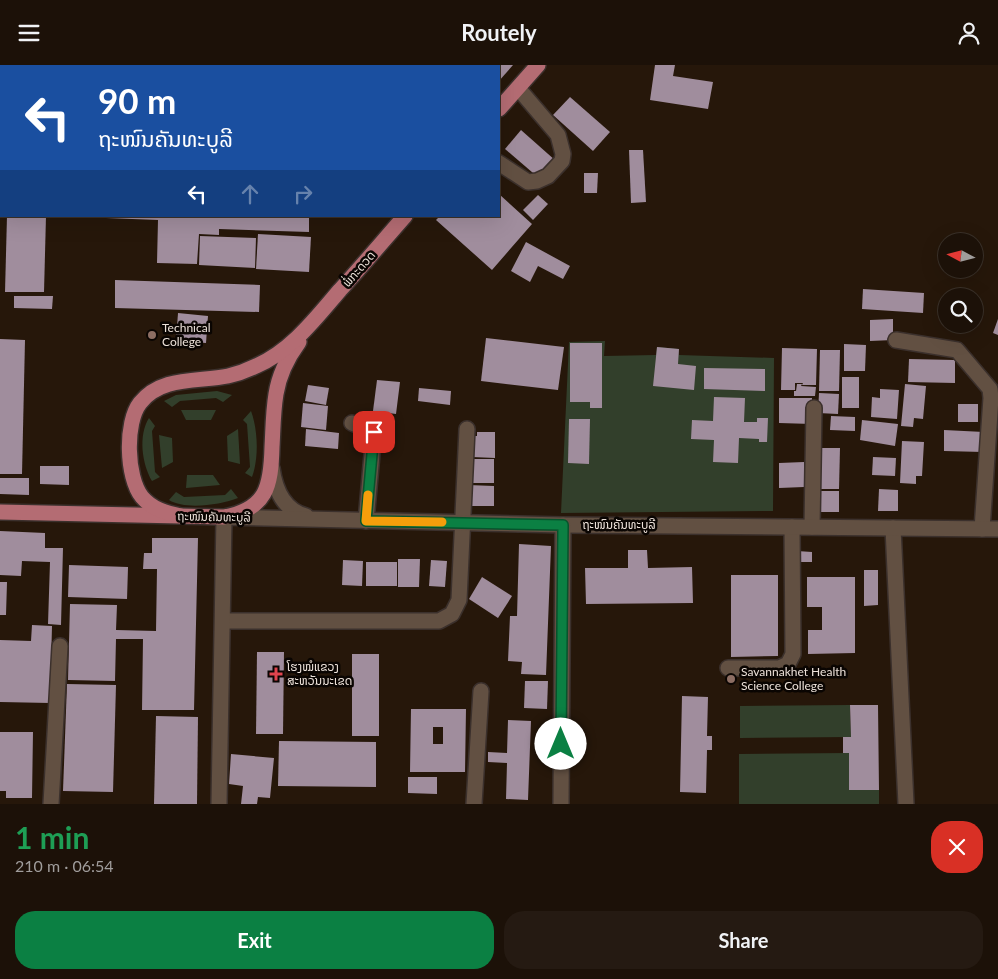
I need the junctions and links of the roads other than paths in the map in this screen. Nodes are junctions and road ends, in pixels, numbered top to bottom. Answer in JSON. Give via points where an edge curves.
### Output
{"nodes":[{"id":1,"x":538,"y":65,"type":"edge"},
{"id":2,"x":518,"y":88,"type":"junction"},
{"id":3,"x":500,"y":108,"type":"edge"},
{"id":4,"x":500,"y":164,"type":"edge"},
{"id":5,"x":404,"y":217,"type":"edge"},
{"id":6,"x":313,"y":321,"type":"junction"},
{"id":7,"x":896,"y":340,"type":"dead end"},
{"id":8,"x":814,"y":408,"type":"dead end"},
{"id":9,"x":352,"y":423,"type":"dead end"},
{"id":10,"x":467,"y":429,"type":"dead end"},
{"id":11,"x":272,"y":468,"type":"junction"},
{"id":12,"x":0,"y":513,"type":"edge"},
{"id":13,"x":181,"y":516,"type":"junction"},
{"id":14,"x":224,"y":517,"type":"junction"},
{"id":15,"x":320,"y":520,"type":"junction"},
{"id":16,"x":366,"y":521,"type":"junction"},
{"id":17,"x":462,"y":523,"type":"junction"},
{"id":18,"x":563,"y":525,"type":"junction"},
{"id":19,"x":792,"y":527,"type":"junction"},
{"id":20,"x":812,"y":527,"type":"junction"},
{"id":21,"x":893,"y":528,"type":"junction"},
{"id":22,"x":982,"y":529,"type":"junction"},
{"id":23,"x":998,"y":529,"type":"edge"},
{"id":24,"x":223,"y":621,"type":"junction"},
{"id":25,"x":60,"y":647,"type":"dead end"},
{"id":26,"x":728,"y":668,"type":"dead end"},
{"id":27,"x":481,"y":691,"type":"dead end"},
{"id":28,"x":51,"y":804,"type":"edge"},
{"id":29,"x":219,"y":804,"type":"edge"},
{"id":30,"x":474,"y":804,"type":"edge"},
{"id":31,"x":561,"y":804,"type":"edge"},
{"id":32,"x":906,"y":804,"type":"edge"}],
"edges":[{"from":1,"to":2,"type":"main road"},
{"from":2,"to":3,"type":"main road"},
{"from":2,"to":4,"type":"street","via":[[558,135],[562,161],[548,176],[528,182]]},
{"from":5,"to":6,"type":"main road","name":"ພໍ່ກະດວດ"},
{"from":6,"to":11,"type":"main road","via":[[291,353],[276,392]]},
{"from":6,"to":13,"type":"main road","via":[[272,358],[256,366],[229,376],[164,385],[140,403],[132,416],[129,431],[134,482],[141,496],[152,506]]},
{"from":7,"to":22,"type":"street","via":[[957,350],[990,389]]},
{"from":8,"to":20,"type":"street"},
{"from":9,"to":16,"type":"street","via":[[374,432]]},
{"from":10,"to":17,"type":"street"},
{"from":11,"to":14,"type":"main road","via":[[270,483],[260,500],[239,514]]},
{"from":11,"to":15,"type":"street","via":[[281,499],[296,514]]},
{"from":12,"to":13,"type":"main road","name":"ຖະໜົນຄັນທະບູລີ"},
{"from":13,"to":14,"type":"main road","name":"ຖະໜົນຄັນທະບູລີ"},
{"from":14,"to":15,"type":"street","name":"ຖະໜົນຄັນທະບູລີ"},
{"from":14,"to":24,"type":"street"},
{"from":15,"to":16,"type":"street","name":"ຖະໜົນຄັນທະບູລີ"},
{"from":16,"to":17,"type":"street","name":"ຖະໜົນຄັນທະບູລີ"},
{"from":17,"to":18,"type":"street","name":"ຖະໜົນຄັນທະບູລີ"},
{"from":17,"to":24,"type":"street","via":[[459,599],[452,614],[439,621]]},
{"from":18,"to":19,"type":"street","name":"ຖະໜົນຄັນທະບູລີ"},
{"from":18,"to":31,"type":"street"},
{"from":19,"to":20,"type":"street","name":"ຖະໜົນຄັນທະບູລີ"},
{"from":19,"to":26,"type":"street","via":[[793,654],[788,664],[779,668]]},
{"from":20,"to":21,"type":"street","name":"ຖະໜົນຄັນທະບູລີ"},
{"from":21,"to":22,"type":"street","name":"ຖະໜົນຄັນທະບູລີ"},
{"from":21,"to":32,"type":"street"},
{"from":22,"to":23,"type":"street","name":"ຖະໜົນຄັນທະບູລີ"},
{"from":24,"to":29,"type":"street"},
{"from":25,"to":28,"type":"street"},
{"from":27,"to":30,"type":"street"}]}
